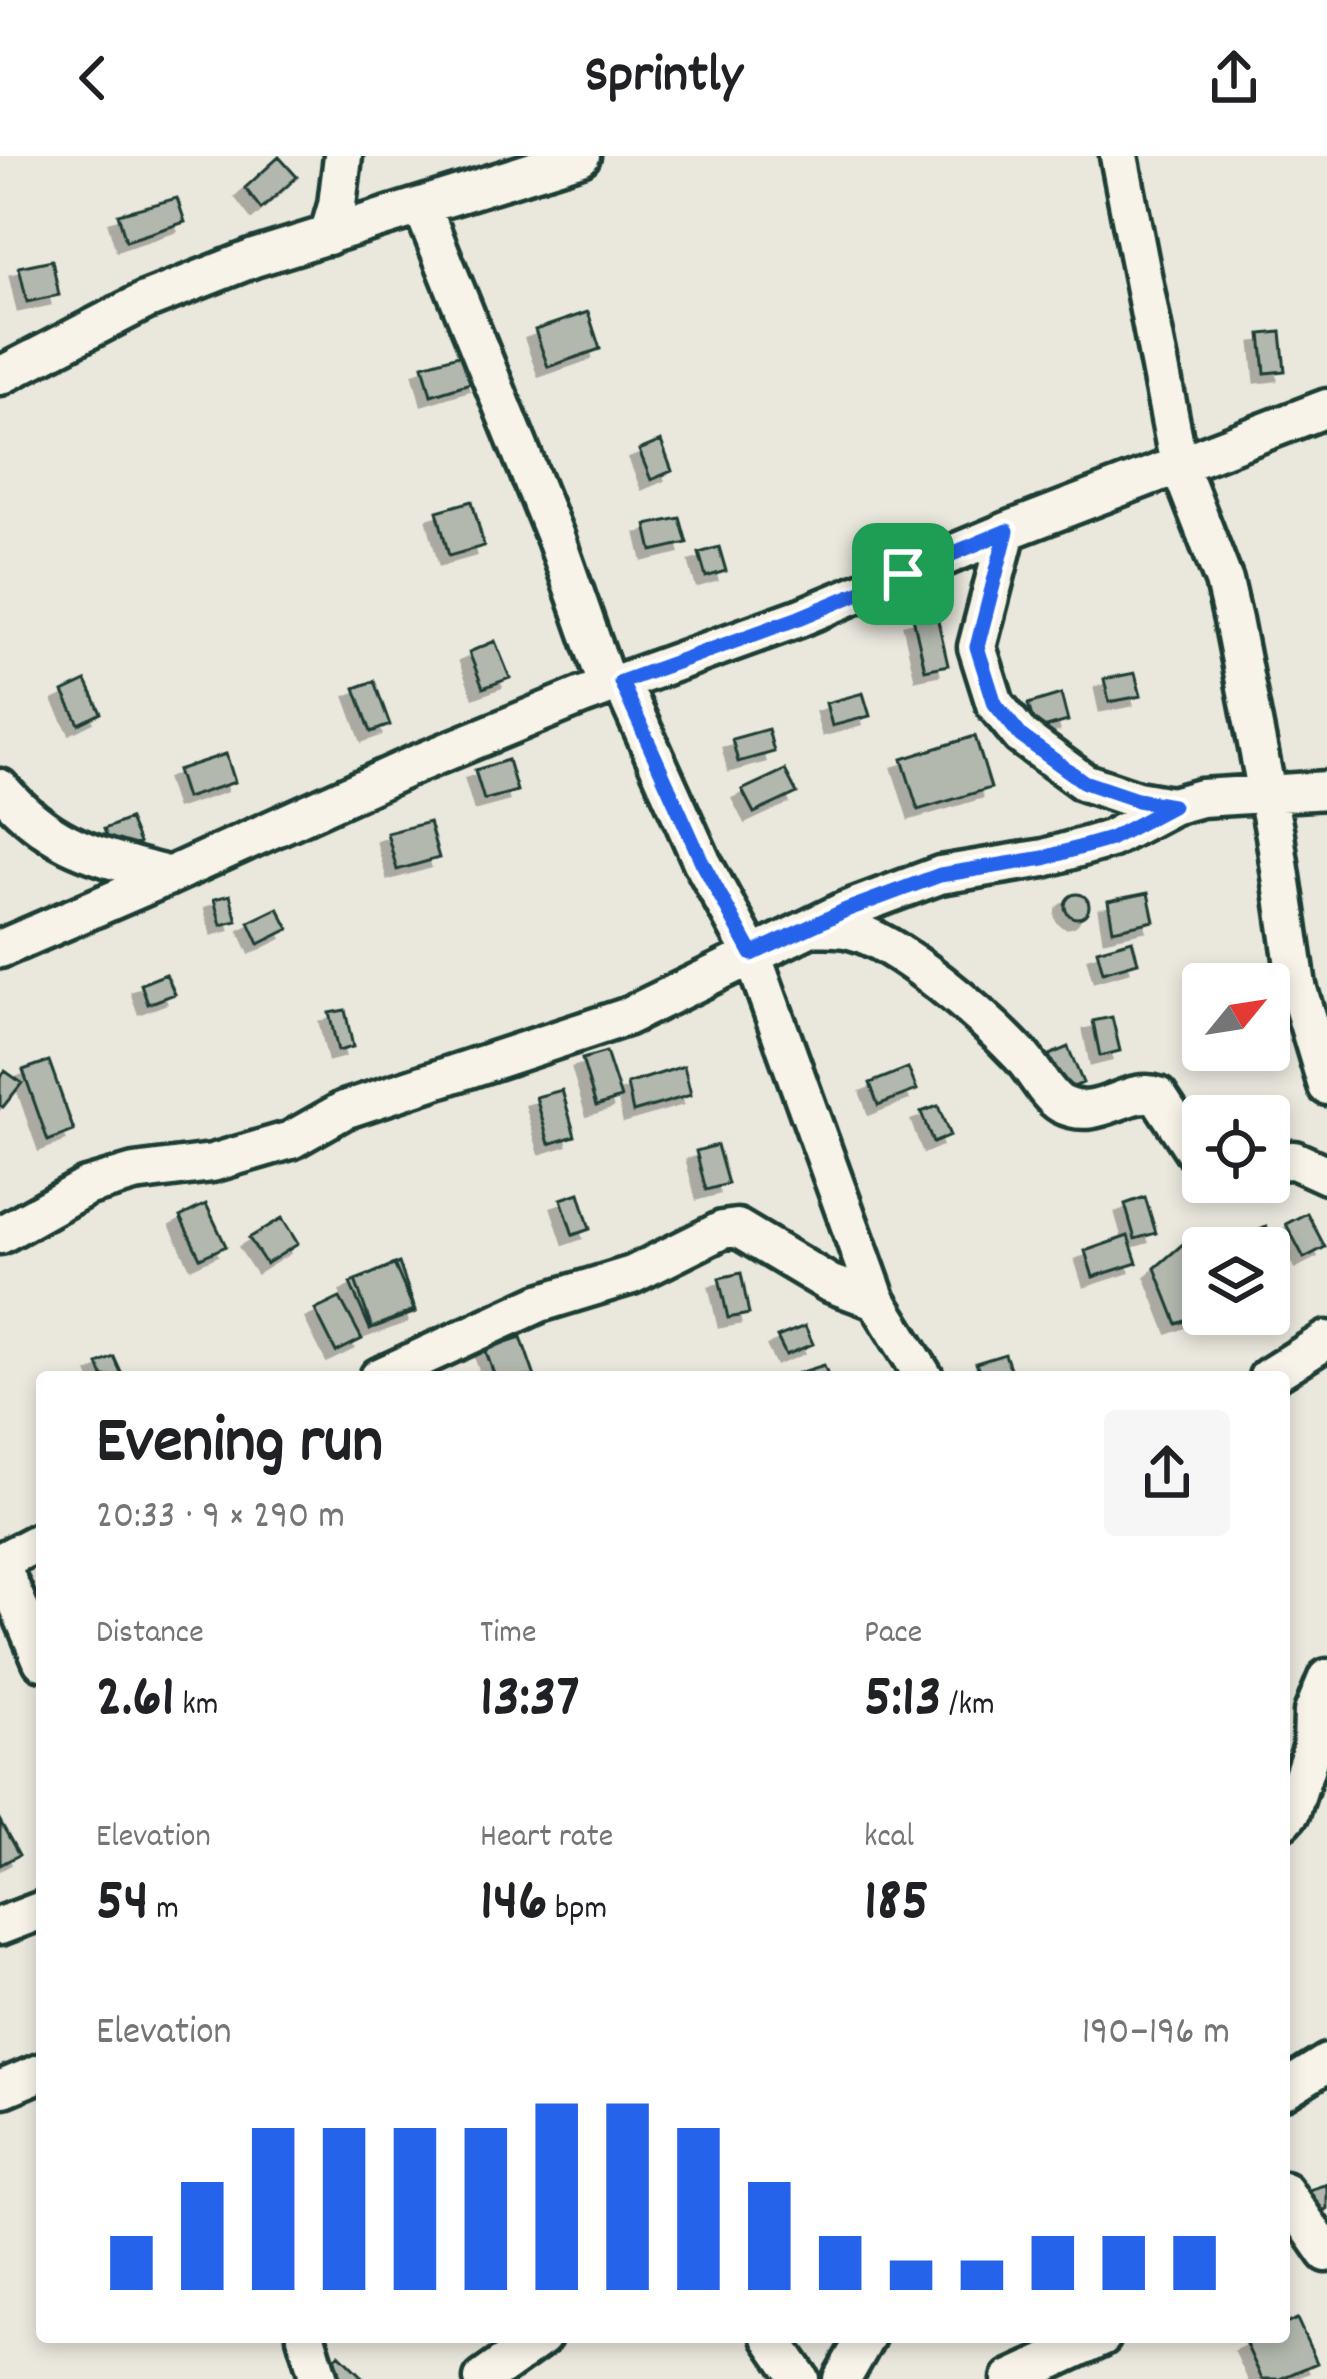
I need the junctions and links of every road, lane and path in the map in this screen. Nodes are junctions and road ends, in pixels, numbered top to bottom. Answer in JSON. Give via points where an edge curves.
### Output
{"nodes":[{"id":1,"x":343,"y":156,"type":"edge"},
{"id":2,"x":581,"y":156,"type":"edge"},
{"id":3,"x":1119,"y":156,"type":"edge"},
{"id":4,"x":422,"y":207,"type":"junction"},
{"id":5,"x":328,"y":236,"type":"junction"},
{"id":6,"x":0,"y":376,"type":"edge"},
{"id":7,"x":1327,"y":408,"type":"edge"},
{"id":8,"x":1179,"y":465,"type":"junction"},
{"id":9,"x":1007,"y":531,"type":"junction"},
{"id":10,"x":615,"y":684,"type":"junction"},
{"id":11,"x":1251,"y":787,"type":"junction"},
{"id":12,"x":0,"y":788,"type":"edge"},
{"id":13,"x":1327,"y":790,"type":"edge"},
{"id":14,"x":1172,"y":806,"type":"junction"},
{"id":15,"x":169,"y":877,"type":"junction"},
{"id":16,"x":810,"y":927,"type":"junction"},
{"id":17,"x":0,"y":949,"type":"edge"},
{"id":18,"x":752,"y":954,"type":"junction"},
{"id":19,"x":1327,"y":1086,"type":"edge"},
{"id":20,"x":1182,"y":1132,"type":"edge"},
{"id":21,"x":1290,"y":1160,"type":"edge"},
{"id":22,"x":1327,"y":1175,"type":"edge"},
{"id":23,"x":0,"y":1235,"type":"edge"},
{"id":24,"x":878,"y":1301,"type":"junction"},
{"id":25,"x":1323,"y":1348,"type":"edge"},
{"id":26,"x":392,"y":1371,"type":"edge"},
{"id":27,"x":920,"y":1371,"type":"edge"},
{"id":28,"x":1279,"y":1371,"type":"edge"},
{"id":29,"x":36,"y":1543,"type":"edge"},
{"id":30,"x":36,"y":1647,"type":"edge"},
{"id":31,"x":1327,"y":1678,"type":"edge"},
{"id":32,"x":1320,"y":1746,"type":"edge"},
{"id":33,"x":1290,"y":1813,"type":"edge"},
{"id":34,"x":36,"y":1912,"type":"edge"},
{"id":35,"x":0,"y":1926,"type":"edge"},
{"id":36,"x":1327,"y":2063,"type":"edge"},
{"id":37,"x":36,"y":2075,"type":"edge"},
{"id":38,"x":1290,"y":2086,"type":"edge"},
{"id":39,"x":4,"y":2088,"type":"dead end"},
{"id":40,"x":1290,"y":2200,"type":"edge"},
{"id":41,"x":1327,"y":2253,"type":"edge"},
{"id":42,"x":308,"y":2343,"type":"edge"},
{"id":43,"x":534,"y":2343,"type":"edge"},
{"id":44,"x":775,"y":2343,"type":"edge"},
{"id":45,"x":863,"y":2343,"type":"edge"},
{"id":46,"x":1089,"y":2343,"type":"edge"},
{"id":47,"x":319,"y":2379,"type":"edge"},
{"id":48,"x":483,"y":2379,"type":"edge"},
{"id":49,"x":800,"y":2379,"type":"edge"},
{"id":50,"x":842,"y":2379,"type":"edge"},
{"id":51,"x":1011,"y":2379,"type":"edge"}],
"edges":[{"from":1,"to":5,"type":"street"},
{"from":2,"to":4,"type":"street"},
{"from":3,"to":8,"type":"street"},
{"from":4,"to":5,"type":"street"},
{"from":4,"to":10,"type":"street"},
{"from":5,"to":6,"type":"street","via":[[145,301]]},
{"from":7,"to":8,"type":"street"},
{"from":8,"to":9,"type":"street"},
{"from":8,"to":11,"type":"street","via":[[1223,581]]},
{"from":9,"to":10,"type":"street"},
{"from":9,"to":14,"type":"street","via":[[977,647],[995,704],[1021,736],[1084,782]]},
{"from":10,"to":15,"type":"street"},
{"from":10,"to":18,"type":"street"},
{"from":11,"to":13,"type":"street"},
{"from":11,"to":14,"type":"street"},
{"from":11,"to":19,"type":"street","via":[[1275,835],[1297,986]]},
{"from":12,"to":15,"type":"street","via":[[71,847]]},
{"from":14,"to":16,"type":"street","via":[[1110,839],[940,875]]},
{"from":15,"to":17,"type":"street"},
{"from":16,"to":18,"type":"street"},
{"from":16,"to":20,"type":"street","via":[[851,930],[980,1012],[1059,1103],[1104,1109],[1146,1093],[1158,1096]]},
{"from":18,"to":23,"type":"street","via":[[626,1017],[344,1110],[291,1140],[86,1187]]},
{"from":18,"to":24,"type":"street"},
{"from":21,"to":22,"type":"street"},
{"from":24,"to":26,"type":"street","via":[[829,1283],[737,1228],[722,1230],[632,1275],[540,1303]]},
{"from":24,"to":27,"type":"street"},
{"from":25,"to":28,"type":"street"},
{"from":29,"to":30,"type":"street","via":[[0,1562]]},
{"from":31,"to":32,"type":"street","via":[[1313,1712]]},
{"from":32,"to":33,"type":"street"},
{"from":34,"to":35,"type":"street"},
{"from":36,"to":38,"type":"street"},
{"from":37,"to":39,"type":"street"},
{"from":40,"to":41,"type":"street"},
{"from":42,"to":47,"type":"street"},
{"from":43,"to":48,"type":"street"},
{"from":44,"to":49,"type":"street"},
{"from":45,"to":50,"type":"street"},
{"from":46,"to":51,"type":"street"}]}
